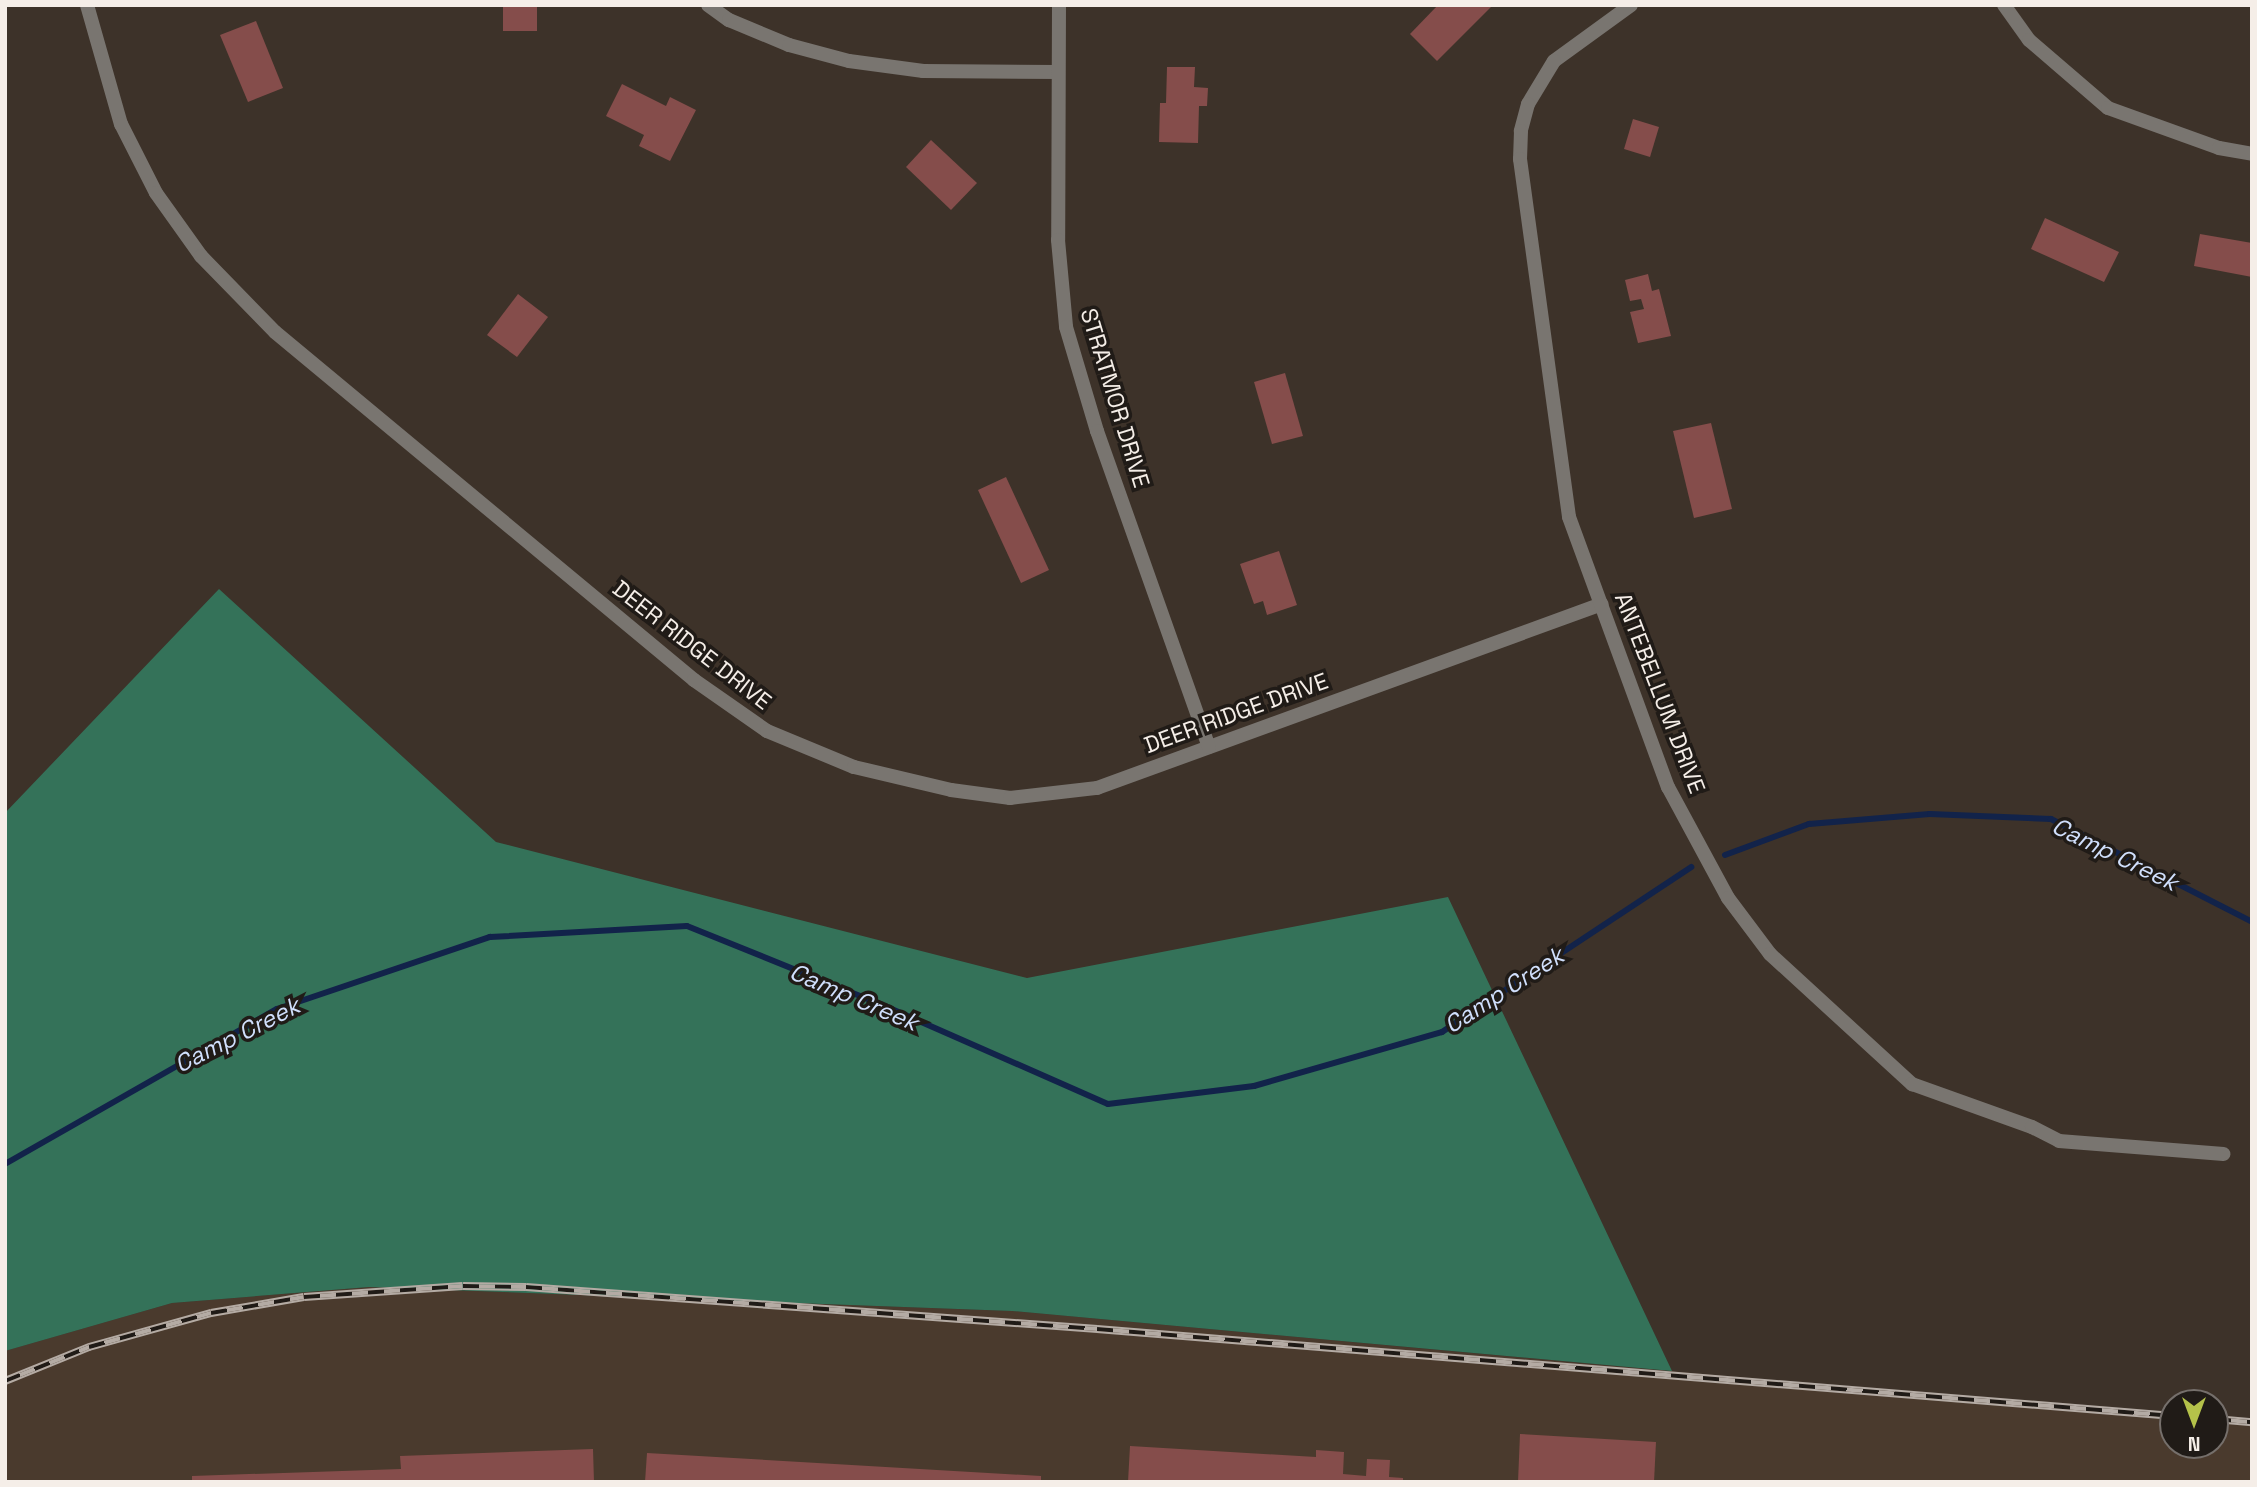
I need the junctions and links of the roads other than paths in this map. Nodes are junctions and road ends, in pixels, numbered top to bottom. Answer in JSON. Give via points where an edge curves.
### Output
{"nodes":[{"id":1,"x":86,"y":5,"type":"edge"},
{"id":2,"x":708,"y":5,"type":"edge"},
{"id":3,"x":1059,"y":5,"type":"edge"},
{"id":4,"x":1630,"y":5,"type":"edge"},
{"id":5,"x":2004,"y":5,"type":"edge"},
{"id":6,"x":1058,"y":72,"type":"junction"},
{"id":7,"x":2252,"y":155,"type":"edge"},
{"id":8,"x":1602,"y":604,"type":"junction"},
{"id":9,"x":1209,"y":747,"type":"junction"},
{"id":10,"x":2223,"y":1154,"type":"dead end"}],
"edges":[{"from":1,"to":9,"type":"street","name":"DEER RIDGE DRIVE","via":[[121,124],[156,193],[201,256],[275,332],[484,508],[694,680],[767,731],[854,767],[951,790],[1010,798],[1097,788]]},
{"from":2,"to":6,"type":"street","via":[[729,20],[789,45],[849,61],[923,71]]},
{"from":3,"to":6,"type":"street","name":"STRATMOR DRIVE"},
{"from":4,"to":8,"type":"street","name":"ANTEBELLUM DRIVE","via":[[1554,61],[1528,104],[1521,131],[1520,159],[1569,517]]},
{"from":5,"to":7,"type":"street","via":[[2029,40],[2108,108],[2219,148]]},
{"from":6,"to":9,"type":"street","name":"STRATMOR DRIVE","via":[[1058,240],[1066,327],[1097,431]]},
{"from":8,"to":9,"type":"street","name":"DEER RIDGE DRIVE"},
{"from":8,"to":10,"type":"street","name":"ANTEBELLUM DRIVE","via":[[1668,787],[1728,898],[1770,954],[1912,1084],[2059,1141]]}]}
